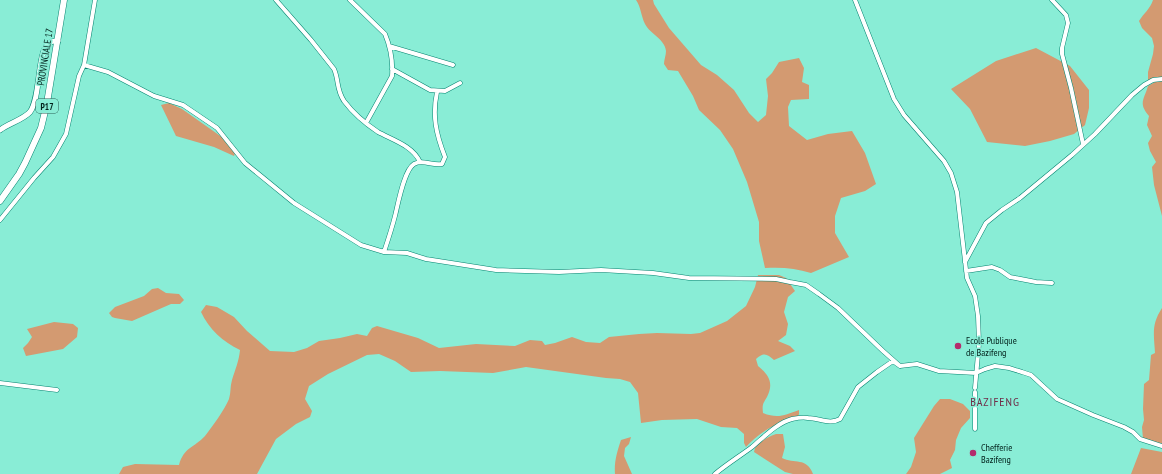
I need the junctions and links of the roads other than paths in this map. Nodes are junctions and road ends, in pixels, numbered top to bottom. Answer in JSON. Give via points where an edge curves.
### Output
{"nodes":[{"id":1,"x":64,"y":0,"type":"edge"},
{"id":2,"x":95,"y":0,"type":"edge"},
{"id":3,"x":276,"y":0,"type":"edge"},
{"id":4,"x":350,"y":0,"type":"edge"},
{"id":5,"x":856,"y":0,"type":"edge"},
{"id":6,"x":1052,"y":0,"type":"edge"},
{"id":7,"x":58,"y":41,"type":"junction"},
{"id":8,"x":389,"y":46,"type":"junction"},
{"id":9,"x":84,"y":65,"type":"junction"},
{"id":10,"x":453,"y":65,"type":"dead end"},
{"id":11,"x":392,"y":69,"type":"junction"},
{"id":12,"x":1162,"y":79,"type":"edge"},
{"id":13,"x":460,"y":83,"type":"dead end"},
{"id":14,"x":437,"y":92,"type":"junction"},
{"id":15,"x":366,"y":123,"type":"junction"},
{"id":16,"x":0,"y":130,"type":"edge"},
{"id":17,"x":1083,"y":144,"type":"junction"},
{"id":18,"x":420,"y":162,"type":"junction"},
{"id":19,"x":0,"y":201,"type":"edge"},
{"id":20,"x":0,"y":220,"type":"edge"},
{"id":21,"x":384,"y":252,"type":"junction"},
{"id":22,"x":965,"y":262,"type":"junction"},
{"id":23,"x":966,"y":271,"type":"junction"},
{"id":24,"x":1052,"y":283,"type":"dead end"},
{"id":25,"x":900,"y":366,"type":"junction"},
{"id":26,"x":976,"y":373,"type":"junction"},
{"id":27,"x":0,"y":383,"type":"edge"},
{"id":28,"x":57,"y":390,"type":"dead end"},
{"id":29,"x":975,"y":429,"type":"dead end"},
{"id":30,"x":1162,"y":446,"type":"edge"},
{"id":31,"x":715,"y":474,"type":"edge"}],
"edges":[{"from":1,"to":7,"type":"main road","name":"PROVINCIALE 17","number":"P17"},
{"from":2,"to":9,"type":"street"},
{"from":3,"to":15,"type":"street","via":[[334,69],[339,93]]},
{"from":4,"to":8,"type":"street","via":[[385,34]]},
{"from":5,"to":22,"type":"street","via":[[894,99],[951,173],[957,192]]},
{"from":6,"to":17,"type":"street","via":[[1067,18],[1062,54]]},
{"from":7,"to":16,"type":"street","via":[[50,42],[45,47],[30,112]]},
{"from":7,"to":19,"type":"main road","name":"PROVINCIALE 17","number":"P17","via":[[41,128],[19,174]]},
{"from":8,"to":10,"type":"street"},
{"from":8,"to":11,"type":"street"},
{"from":9,"to":20,"type":"street","via":[[79,76],[66,134],[57,152]]},
{"from":9,"to":21,"type":"street","via":[[108,72],[154,96],[184,105],[217,128],[245,163],[294,203],[361,245]]},
{"from":11,"to":14,"type":"street"},
{"from":11,"to":15,"type":"street","via":[[392,76]]},
{"from":12,"to":17,"type":"street","via":[[1144,84]]},
{"from":13,"to":14,"type":"street","via":[[446,92]]},
{"from":14,"to":18,"type":"street","via":[[434,106],[436,127],[445,157],[442,164],[438,165]]},
{"from":15,"to":18,"type":"street","via":[[414,152]]},
{"from":17,"to":22,"type":"street","via":[[1020,198],[986,223]]},
{"from":18,"to":21,"type":"street","via":[[409,169]]},
{"from":21,"to":25,"type":"street","via":[[407,253],[426,259],[496,270],[601,270],[689,278],[776,279],[806,285],[838,308]]},
{"from":22,"to":23,"type":"street"},
{"from":23,"to":24,"type":"street","via":[[992,267],[1010,277]]},
{"from":23,"to":26,"type":"street","via":[[975,296],[978,316]]},
{"from":25,"to":26,"type":"street","via":[[917,364],[939,371]]},
{"from":25,"to":31,"type":"street","via":[[893,361],[862,382],[837,421],[808,418],[790,420]]},
{"from":26,"to":29,"type":"street"},
{"from":26,"to":30,"type":"street","via":[[994,366],[1026,374],[1057,399],[1124,427],[1146,442]]},
{"from":27,"to":28,"type":"street"}]}
